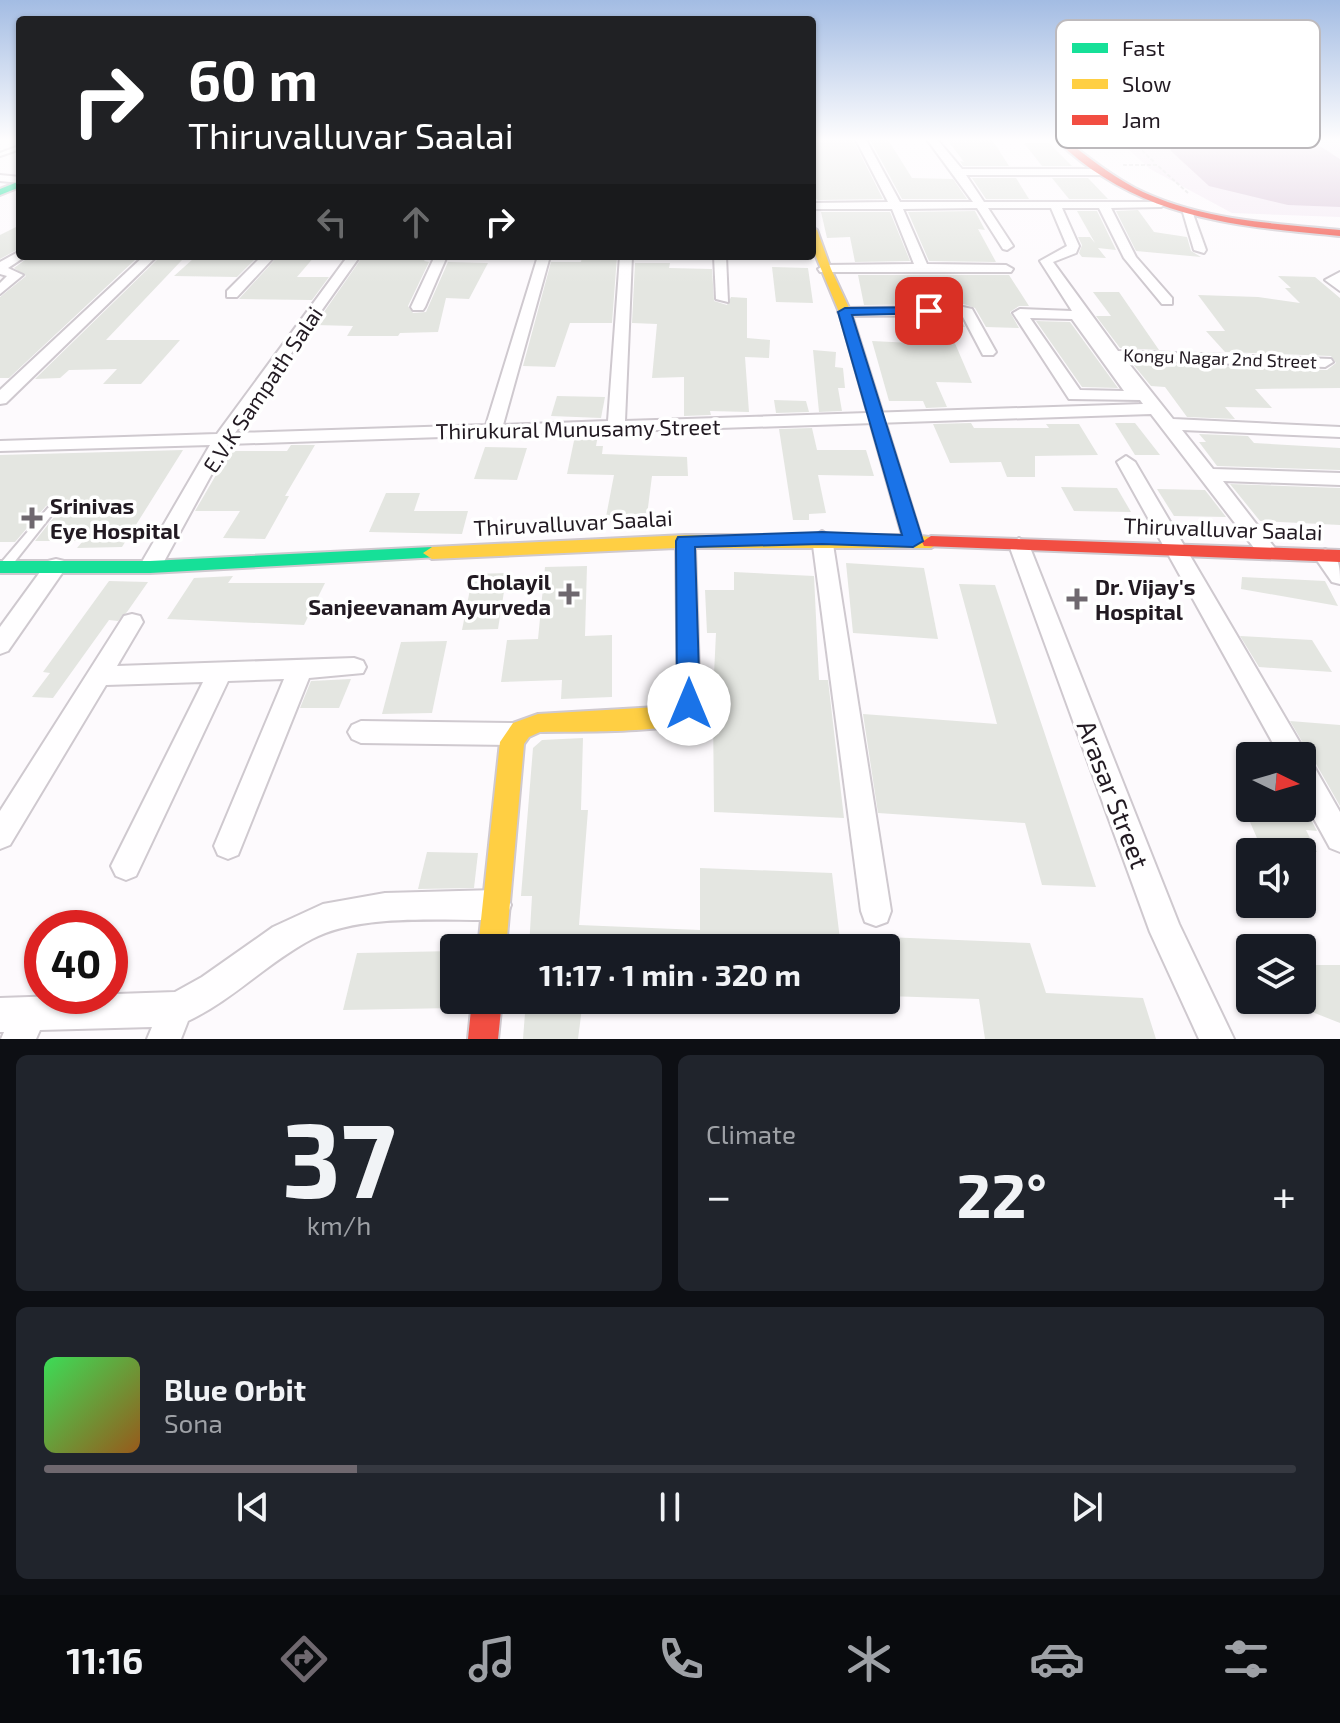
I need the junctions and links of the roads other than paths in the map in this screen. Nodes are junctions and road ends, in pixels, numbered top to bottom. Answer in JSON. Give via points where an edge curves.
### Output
{"nodes":[{"id":1,"x":886,"y":186,"type":"edge"},
{"id":2,"x":969,"y":186,"type":"edge"},
{"id":3,"x":1130,"y":186,"type":"edge"},
{"id":4,"x":1054,"y":203,"type":"junction"},
{"id":5,"x":1103,"y":204,"type":"junction"},
{"id":6,"x":1161,"y":204,"type":"junction"},
{"id":7,"x":1191,"y":204,"type":"junction"},
{"id":8,"x":982,"y":205,"type":"junction"},
{"id":9,"x":816,"y":206,"type":"edge"},
{"id":10,"x":896,"y":206,"type":"junction"},
{"id":11,"x":1340,"y":233,"type":"edge"},
{"id":12,"x":816,"y":242,"type":"edge"},
{"id":13,"x":1007,"y":246,"type":"dead end"},
{"id":14,"x":1200,"y":250,"type":"dead end"},
{"id":15,"x":147,"y":260,"type":"edge"},
{"id":16,"x":265,"y":260,"type":"edge"},
{"id":17,"x":351,"y":260,"type":"edge"},
{"id":18,"x":439,"y":260,"type":"edge"},
{"id":19,"x":543,"y":260,"type":"edge"},
{"id":20,"x":626,"y":260,"type":"edge"},
{"id":21,"x":720,"y":260,"type":"edge"},
{"id":22,"x":922,"y":268,"type":"junction"},
{"id":23,"x":0,"y":269,"type":"edge"},
{"id":24,"x":825,"y":269,"type":"junction"},
{"id":25,"x":1006,"y":269,"type":"dead end"},
{"id":26,"x":0,"y":290,"type":"edge"},
{"id":27,"x":232,"y":294,"type":"dead end"},
{"id":28,"x":723,"y":299,"type":"dead end"},
{"id":29,"x":1167,"y":301,"type":"dead end"},
{"id":30,"x":418,"y":307,"type":"dead end"},
{"id":31,"x":845,"y":312,"type":"junction"},
{"id":32,"x":988,"y":352,"type":"dead end"},
{"id":33,"x":1110,"y":355,"type":"junction"},
{"id":34,"x":1325,"y":362,"type":"dead end"},
{"id":35,"x":0,"y":399,"type":"edge"},
{"id":36,"x":1106,"y":403,"type":"junction"},
{"id":37,"x":1156,"y":409,"type":"junction"},
{"id":38,"x":875,"y":419,"type":"junction"},
{"id":39,"x":1170,"y":424,"type":"junction"},
{"id":40,"x":616,"y":428,"type":"junction"},
{"id":41,"x":493,"y":430,"type":"junction"},
{"id":42,"x":1340,"y":432,"type":"edge"},
{"id":43,"x":224,"y":436,"type":"junction"},
{"id":44,"x":0,"y":446,"type":"edge"},
{"id":45,"x":1126,"y":462,"type":"dead end"},
{"id":46,"x":1209,"y":475,"type":"junction"},
{"id":47,"x":1340,"y":479,"type":"edge"},
{"id":48,"x":51,"y":510,"type":"dead end"},
{"id":49,"x":822,"y":538,"type":"junction"},
{"id":50,"x":685,"y":541,"type":"junction"},
{"id":51,"x":913,"y":541,"type":"junction"},
{"id":52,"x":1019,"y":545,"type":"junction"},
{"id":53,"x":1179,"y":550,"type":"junction"},
{"id":54,"x":1268,"y":552,"type":"junction"},
{"id":55,"x":1332,"y":556,"type":"edge"},
{"id":56,"x":56,"y":566,"type":"junction"},
{"id":57,"x":2,"y":567,"type":"edge"},
{"id":58,"x":150,"y":567,"type":"junction"},
{"id":59,"x":1340,"y":577,"type":"edge"},
{"id":60,"x":132,"y":622,"type":"dead end"},
{"id":61,"x":0,"y":645,"type":"edge"},
{"id":62,"x":354,"y":667,"type":"dead end"},
{"id":63,"x":300,"y":669,"type":"junction"},
{"id":64,"x":220,"y":672,"type":"junction"},
{"id":65,"x":99,"y":676,"type":"junction"},
{"id":66,"x":361,"y":732,"type":"dead end"},
{"id":67,"x":516,"y":734,"type":"junction"},
{"id":68,"x":1286,"y":742,"type":"edge"},
{"id":69,"x":1316,"y":796,"type":"edge"},
{"id":70,"x":0,"y":836,"type":"edge"},
{"id":71,"x":1340,"y":839,"type":"edge"},
{"id":72,"x":228,"y":846,"type":"dead end"},
{"id":73,"x":126,"y":866,"type":"dead end"},
{"id":74,"x":496,"y":905,"type":"junction"},
{"id":75,"x":876,"y":911,"type":"dead end"},
{"id":76,"x":493,"y":934,"type":"edge"},
{"id":77,"x":486,"y":1014,"type":"edge"},
{"id":78,"x":16,"y":1023,"type":"edge"},
{"id":79,"x":170,"y":1024,"type":"edge"},
{"id":80,"x":483,"y":1038,"type":"edge"},
{"id":81,"x":1217,"y":1039,"type":"edge"}],
"edges":[{"from":1,"to":10,"type":"street"},
{"from":2,"to":8,"type":"street"},
{"from":3,"to":6,"type":"street"},
{"from":4,"to":5,"type":"street"},
{"from":4,"to":8,"type":"street"},
{"from":4,"to":33,"type":"street","via":[[1073,246],[1046,261]]},
{"from":5,"to":6,"type":"street"},
{"from":5,"to":29,"type":"street","via":[[1130,258]]},
{"from":6,"to":7,"type":"street"},
{"from":7,"to":11,"type":"street"},
{"from":7,"to":14,"type":"street"},
{"from":8,"to":10,"type":"street"},
{"from":8,"to":13,"type":"street"},
{"from":9,"to":10,"type":"street"},
{"from":10,"to":22,"type":"street"},
{"from":12,"to":24,"type":"street"},
{"from":15,"to":35,"type":"street"},
{"from":16,"to":27,"type":"street"},
{"from":17,"to":43,"type":"street","name":"E.V.K Sampath Salai"},
{"from":18,"to":30,"type":"street"},
{"from":19,"to":41,"type":"street"},
{"from":20,"to":40,"type":"street"},
{"from":21,"to":28,"type":"street"},
{"from":22,"to":24,"type":"street"},
{"from":22,"to":25,"type":"street"},
{"from":23,"to":26,"type":"street","via":[[16,275]]},
{"from":24,"to":31,"type":"street"},
{"from":31,"to":32,"type":"street","via":[[967,312]]},
{"from":31,"to":38,"type":"street"},
{"from":33,"to":34,"type":"street","name":"Kongu Nagar 2nd Street"},
{"from":33,"to":36,"type":"street","via":[[1136,396]]},
{"from":33,"to":36,"type":"street","via":[[1074,313],[1019,315],[1072,393]]},
{"from":33,"to":37,"type":"street"},
{"from":36,"to":37,"type":"street","name":"Thirukural Munusamy Street"},
{"from":36,"to":38,"type":"street","name":"Thirukural Munusamy Street"},
{"from":37,"to":39,"type":"street"},
{"from":38,"to":40,"type":"street","name":"Thirukural Munusamy Street"},
{"from":38,"to":51,"type":"street"},
{"from":39,"to":42,"type":"street"},
{"from":39,"to":46,"type":"street"},
{"from":40,"to":41,"type":"street","name":"Thirukural Munusamy Street"},
{"from":41,"to":43,"type":"street","name":"Thirukural Munusamy Street"},
{"from":43,"to":44,"type":"street","name":"Thirukural Munusamy Street"},
{"from":43,"to":58,"type":"street","name":"E.V.K Sampath Salai"},
{"from":45,"to":53,"type":"street"},
{"from":46,"to":47,"type":"street"},
{"from":46,"to":54,"type":"street"},
{"from":48,"to":57,"type":"lane"},
{"from":49,"to":50,"type":"street","name":"Thiruvalluvar Saalai"},
{"from":49,"to":51,"type":"street","name":"Thiruvalluvar Saalai"},
{"from":49,"to":75,"type":"street"},
{"from":50,"to":58,"type":"street","name":"Thiruvalluvar Saalai"},
{"from":50,"to":67,"type":"street","via":[[690,692],[682,713],[538,723]]},
{"from":51,"to":52,"type":"street","name":"Thiruvalluvar Saalai"},
{"from":52,"to":53,"type":"street","name":"Thiruvalluvar Saalai"},
{"from":52,"to":81,"type":"street","name":"Arasar Street","via":[[1166,932]]},
{"from":53,"to":54,"type":"street","name":"Thiruvalluvar Saalai"},
{"from":53,"to":68,"type":"street"},
{"from":54,"to":55,"type":"street","name":"Thiruvalluvar Saalai"},
{"from":55,"to":59,"type":"street"},
{"from":56,"to":57,"type":"street","name":"Thiruvalluvar Saalai"},
{"from":56,"to":58,"type":"street","name":"Thiruvalluvar Saalai"},
{"from":56,"to":61,"type":"street"},
{"from":60,"to":65,"type":"street"},
{"from":62,"to":63,"type":"street"},
{"from":63,"to":64,"type":"street"},
{"from":63,"to":72,"type":"street"},
{"from":64,"to":65,"type":"street"},
{"from":64,"to":73,"type":"street"},
{"from":65,"to":70,"type":"street"},
{"from":66,"to":67,"type":"street"},
{"from":67,"to":74,"type":"street"},
{"from":69,"to":71,"type":"street"},
{"from":74,"to":76,"type":"street"},
{"from":74,"to":79,"type":"street","via":[[356,912],[322,919],[283,940]]},
{"from":77,"to":80,"type":"street"},
{"from":78,"to":79,"type":"street"}]}
